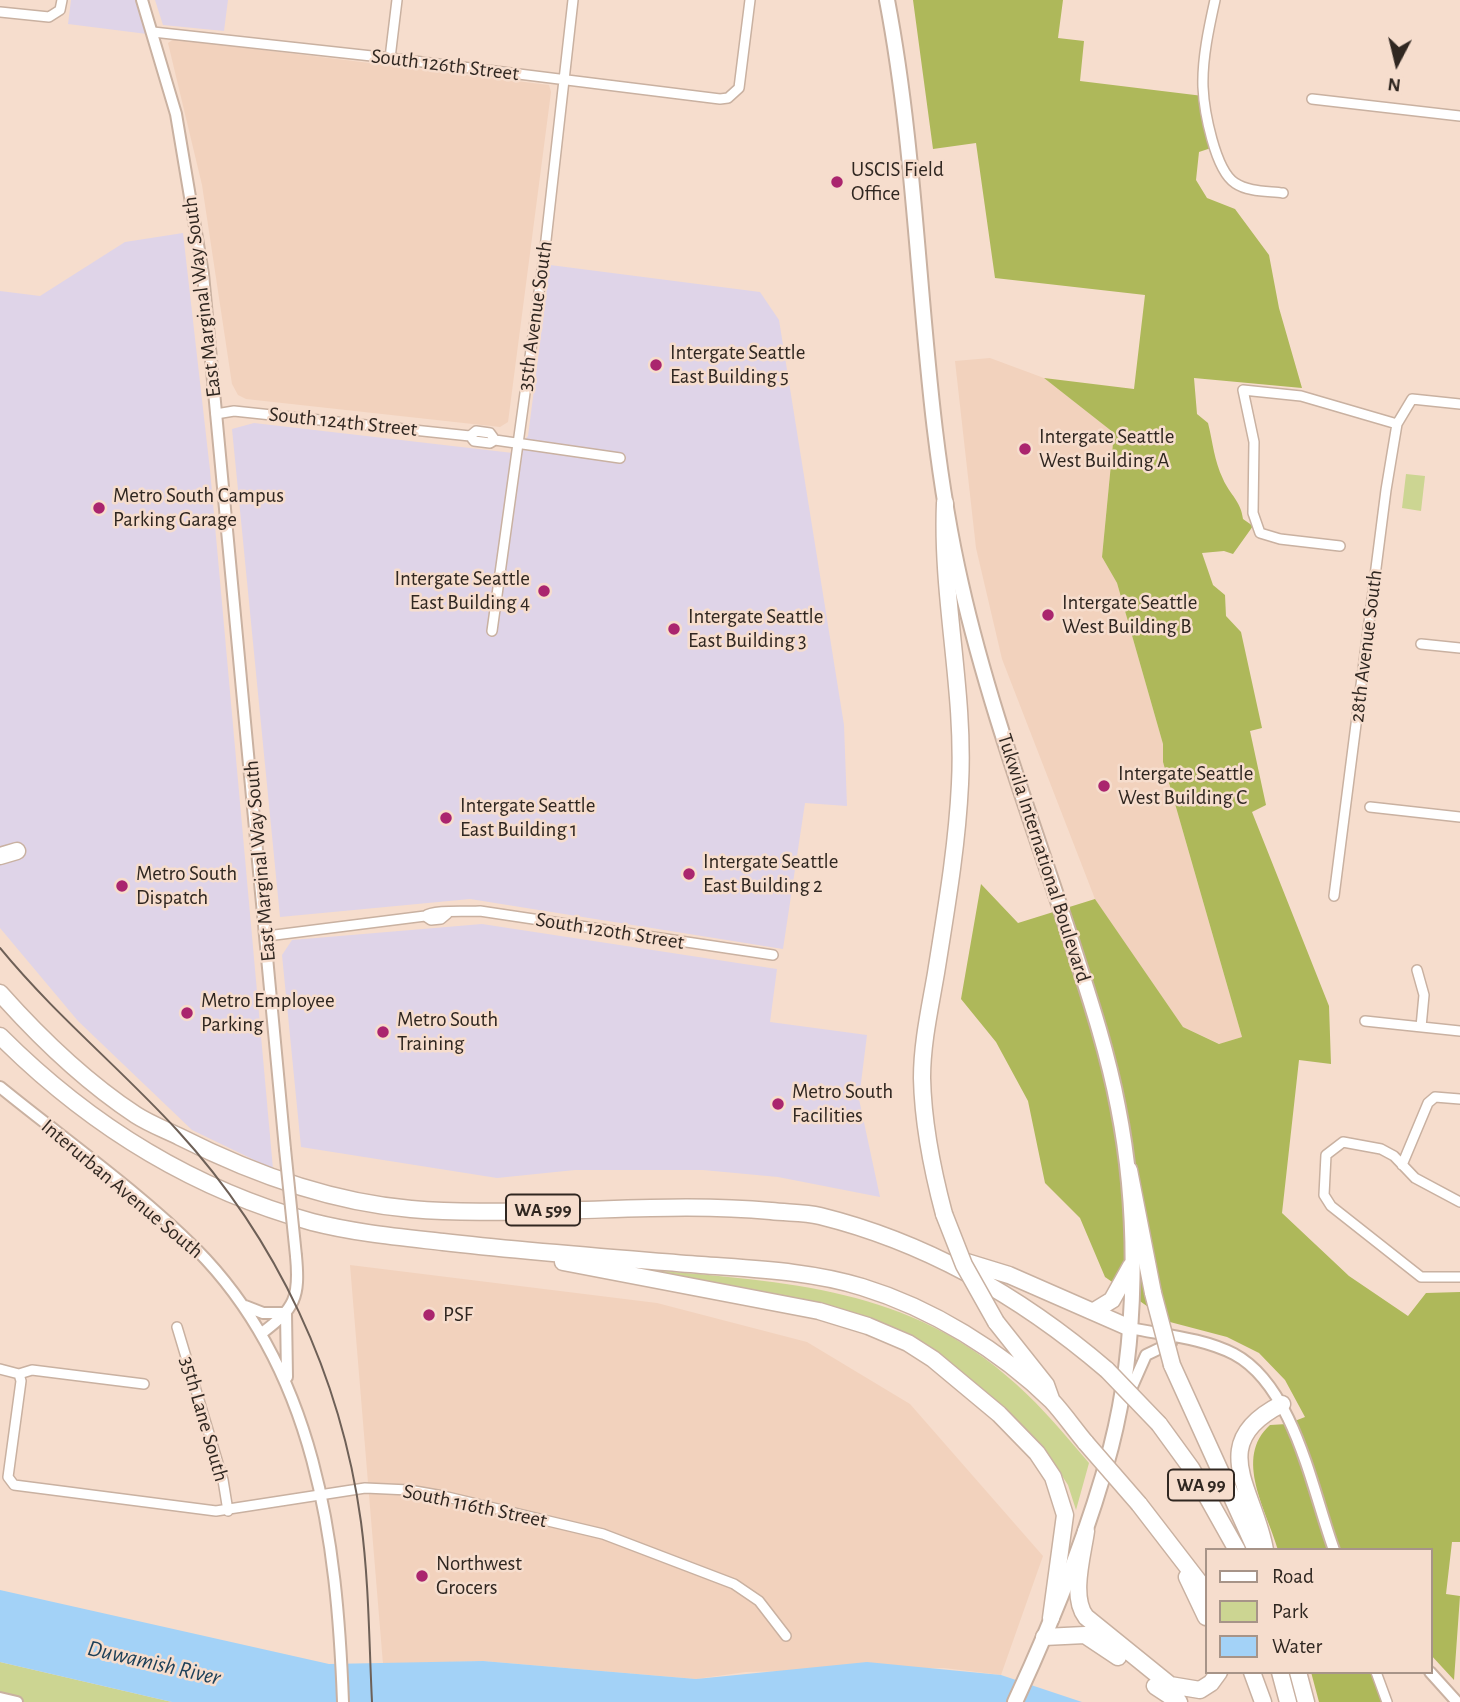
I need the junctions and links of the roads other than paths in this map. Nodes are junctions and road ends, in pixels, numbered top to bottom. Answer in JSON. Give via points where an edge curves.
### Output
{"nodes":[{"id":1,"x":142,"y":0,"type":"edge"},
{"id":2,"x":397,"y":0,"type":"edge"},
{"id":3,"x":573,"y":0,"type":"edge"},
{"id":4,"x":750,"y":0,"type":"edge"},
{"id":5,"x":887,"y":0,"type":"edge"},
{"id":6,"x":1215,"y":0,"type":"edge"},
{"id":7,"x":61,"y":5,"type":"edge"},
{"id":8,"x":0,"y":12,"type":"edge"},
{"id":9,"x":153,"y":32,"type":"junction"},
{"id":10,"x":390,"y":58,"type":"junction"},
{"id":11,"x":563,"y":80,"type":"junction"},
{"id":12,"x":1312,"y":99,"type":"dead end"},
{"id":13,"x":1460,"y":116,"type":"edge"},
{"id":14,"x":1283,"y":193,"type":"dead end"},
{"id":15,"x":1460,"y":404,"type":"edge"},
{"id":16,"x":216,"y":414,"type":"junction"},
{"id":17,"x":1397,"y":424,"type":"junction"},
{"id":18,"x":517,"y":443,"type":"junction"},
{"id":19,"x":620,"y":458,"type":"dead end"},
{"id":20,"x":944,"y":503,"type":"junction"},
{"id":21,"x":1340,"y":546,"type":"dead end"},
{"id":22,"x":492,"y":631,"type":"dead end"},
{"id":23,"x":1421,"y":644,"type":"dead end"},
{"id":24,"x":1460,"y":648,"type":"edge"},
{"id":25,"x":1370,"y":807,"type":"dead end"},
{"id":26,"x":1460,"y":817,"type":"edge"},
{"id":27,"x":17,"y":851,"type":"dead end"},
{"id":28,"x":0,"y":856,"type":"edge"},
{"id":29,"x":1334,"y":896,"type":"dead end"},
{"id":30,"x":267,"y":936,"type":"junction"},
{"id":31,"x":773,"y":955,"type":"dead end"},
{"id":32,"x":1417,"y":970,"type":"dead end"},
{"id":33,"x":0,"y":993,"type":"edge"},
{"id":34,"x":1365,"y":1021,"type":"dead end"},
{"id":35,"x":1420,"y":1027,"type":"junction"},
{"id":36,"x":1460,"y":1031,"type":"edge"},
{"id":37,"x":0,"y":1036,"type":"edge"},
{"id":38,"x":0,"y":1087,"type":"edge"},
{"id":39,"x":1460,"y":1099,"type":"edge"},
{"id":40,"x":1402,"y":1165,"type":"junction"},
{"id":41,"x":1129,"y":1170,"type":"junction"},
{"id":42,"x":1460,"y":1202,"type":"edge"},
{"id":43,"x":886,"y":1236,"type":"junction"},
{"id":44,"x":506,"y":1249,"type":"junction"},
{"id":45,"x":1131,"y":1266,"type":"junction"},
{"id":46,"x":1460,"y":1277,"type":"edge"},
{"id":47,"x":243,"y":1304,"type":"junction"},
{"id":48,"x":1094,"y":1311,"type":"junction"},
{"id":49,"x":286,"y":1313,"type":"junction"},
{"id":50,"x":177,"y":1327,"type":"dead end"},
{"id":51,"x":1130,"y":1328,"type":"junction"},
{"id":52,"x":261,"y":1333,"type":"junction"},
{"id":53,"x":1184,"y":1338,"type":"junction"},
{"id":54,"x":0,"y":1369,"type":"edge"},
{"id":55,"x":1107,"y":1370,"type":"joint"},
{"id":56,"x":19,"y":1374,"type":"junction"},
{"id":57,"x":287,"y":1383,"type":"junction"},
{"id":58,"x":144,"y":1384,"type":"dead end"},
{"id":59,"x":1052,"y":1401,"type":"junction"},
{"id":60,"x":1282,"y":1404,"type":"junction"},
{"id":61,"x":1114,"y":1433,"type":"junction"},
{"id":62,"x":1086,"y":1443,"type":"joint"},
{"id":63,"x":320,"y":1493,"type":"junction"},
{"id":64,"x":228,"y":1511,"type":"junction"},
{"id":65,"x":1086,"y":1531,"type":"junction"},
{"id":66,"x":1167,"y":1541,"type":"junction"},
{"id":67,"x":1236,"y":1548,"type":"edge"},
{"id":68,"x":1255,"y":1548,"type":"edge"},
{"id":69,"x":1264,"y":1548,"type":"edge"},
{"id":70,"x":1333,"y":1548,"type":"edge"},
{"id":71,"x":1204,"y":1588,"type":"edge"},
{"id":72,"x":1204,"y":1613,"type":"edge"},
{"id":73,"x":1051,"y":1618,"type":"junction"},
{"id":74,"x":786,"y":1636,"type":"dead end"},
{"id":75,"x":1044,"y":1637,"type":"junction"},
{"id":76,"x":1218,"y":1674,"type":"edge"},
{"id":77,"x":1253,"y":1674,"type":"edge"},
{"id":78,"x":1281,"y":1674,"type":"edge"},
{"id":79,"x":1299,"y":1674,"type":"edge"},
{"id":80,"x":1377,"y":1674,"type":"edge"},
{"id":81,"x":1432,"y":1674,"type":"edge"},
{"id":82,"x":0,"y":1698,"type":"edge"},
{"id":83,"x":16,"y":1702,"type":"edge"},
{"id":84,"x":343,"y":1702,"type":"edge"},
{"id":85,"x":1015,"y":1702,"type":"edge"},
{"id":86,"x":1179,"y":1702,"type":"edge"},
{"id":87,"x":1263,"y":1702,"type":"edge"},
{"id":88,"x":1288,"y":1702,"type":"edge"},
{"id":89,"x":1306,"y":1702,"type":"edge"},
{"id":90,"x":1387,"y":1702,"type":"edge"},
{"id":91,"x":1457,"y":1702,"type":"edge"}],
"edges":[{"from":1,"to":9,"type":"street","name":"East Marginal Way South"},
{"from":2,"to":10,"type":"street"},
{"from":3,"to":11,"type":"street","name":"35th Avenue South"},
{"from":4,"to":11,"type":"street","name":"South 126th Street","via":[[741,79],[735,94],[720,99]]},
{"from":5,"to":20,"type":"main road","name":"Tukwila International Boulevard"},
{"from":6,"to":14,"type":"street","via":[[1203,86],[1220,162],[1238,186]]},
{"from":7,"to":8,"type":"street","via":[[49,18]]},
{"from":9,"to":10,"type":"street","name":"South 126th Street"},
{"from":9,"to":16,"type":"street","name":"East Marginal Way South","via":[[176,114],[192,203]]},
{"from":10,"to":11,"type":"street","name":"South 126th Street"},
{"from":11,"to":18,"type":"street","name":"35th Avenue South"},
{"from":12,"to":13,"type":"street"},
{"from":15,"to":17,"type":"street","name":"28th Avenue South","via":[[1412,399]]},
{"from":16,"to":18,"type":"street","name":"South 124th Street","via":[[239,412]]},
{"from":16,"to":30,"type":"street","name":"East Marginal Way South"},
{"from":17,"to":21,"type":"street","via":[[1301,396],[1243,390],[1254,442],[1254,513],[1260,533]]},
{"from":17,"to":29,"type":"street","name":"28th Avenue South"},
{"from":18,"to":19,"type":"street","name":"South 124th Street"},
{"from":18,"to":22,"type":"street","name":"35th Avenue South"},
{"from":20,"to":41,"type":"main road","name":"Tukwila International Boulevard","via":[[987,683],[1090,1001],[1118,1102]]},
{"from":20,"to":59,"type":"highway","bridge":true,"via":[[943,552],[960,726],[960,781],[955,847],[925,1031],[922,1076],[930,1161],[964,1265],[996,1322],[1046,1385]]},
{"from":23,"to":24,"type":"street"},
{"from":25,"to":26,"type":"street"},
{"from":27,"to":28,"type":"highway"},
{"from":30,"to":31,"type":"street","name":"South 120th Street","via":[[480,911]]},
{"from":30,"to":49,"type":"street","name":"East Marginal Way South","bridge":true,"via":[[298,1291]]},
{"from":32,"to":35,"type":"street","via":[[1424,995]]},
{"from":33,"to":43,"type":"highway","number":"WA 599","via":[[79,1070],[137,1115],[209,1152],[307,1189],[362,1203],[456,1213],[696,1206],[746,1209],[817,1215]]},
{"from":34,"to":35,"type":"street"},
{"from":35,"to":36,"type":"street"},
{"from":37,"to":44,"type":"highway","number":"WA 599","via":[[108,1129],[204,1184],[248,1202],[365,1233]]},
{"from":38,"to":47,"type":"street","name":"Interurban Avenue South","via":[[179,1232]]},
{"from":39,"to":40,"type":"street","via":[[1435,1097],[1428,1102]]},
{"from":40,"to":42,"type":"street","via":[[1415,1178]]},
{"from":40,"to":46,"type":"street","via":[[1381,1149],[1343,1142],[1326,1155],[1324,1195],[1331,1206],[1421,1278]]},
{"from":41,"to":45,"type":"main road","name":"Tukwila International Boulevard"},
{"from":41,"to":68,"type":"highway","bridge":true,"via":[[1172,1365]]},
{"from":43,"to":48,"type":"highway","via":[[1009,1275]]},
{"from":43,"to":55,"type":"highway","number":"WA 599","via":[[998,1288]]},
{"from":44,"to":59,"type":"highway","number":"WA 599","via":[[800,1274],[861,1286],[937,1318],[991,1352]]},
{"from":44,"to":73,"type":"highway","via":[[818,1311],[908,1343],[933,1359],[999,1414],[1037,1453],[1057,1485],[1064,1503],[1065,1533]]},
{"from":45,"to":48,"type":"highway","via":[[1112,1300]]},
{"from":45,"to":51,"type":"main road","name":"Tukwila International Boulevard"},
{"from":47,"to":49,"type":"street","via":[[263,1313]]},
{"from":47,"to":52,"type":"street","name":"Interurban Avenue South"},
{"from":48,"to":51,"type":"highway"},
{"from":49,"to":52,"type":"street"},
{"from":49,"to":57,"type":"street"},
{"from":50,"to":64,"type":"street","name":"35th Lane South"},
{"from":51,"to":53,"type":"street"},
{"from":51,"to":61,"type":"main road","name":"Tukwila International Boulevard"},
{"from":52,"to":57,"type":"street"},
{"from":53,"to":60,"type":"street","via":[[1247,1362]]},
{"from":53,"to":61,"type":"street","via":[[1153,1349],[1141,1361]]},
{"from":54,"to":56,"type":"street"},
{"from":55,"to":67,"type":"highway","number":"WA 99","bridge":true,"via":[[1159,1424],[1191,1468]]},
{"from":56,"to":58,"type":"street","via":[[32,1370]]},
{"from":56,"to":64,"type":"street","name":"South 116th Street","via":[[8,1477],[15,1485]]},
{"from":57,"to":63,"type":"street","via":[[306,1434]]},
{"from":59,"to":62,"type":"highway","number":"WA 599"},
{"from":60,"to":69,"type":"highway","via":[[1245,1431],[1239,1450],[1240,1473]]},
{"from":60,"to":70,"type":"street"},
{"from":61,"to":65,"type":"main road","name":"Tukwila International Boulevard"},
{"from":62,"to":66,"type":"highway","number":"WA 99","bridge":true},
{"from":63,"to":64,"type":"street","name":"South 116th Street"},
{"from":63,"to":74,"type":"street","name":"South 116th Street","via":[[409,1490],[603,1534],[739,1586],[759,1601]]},
{"from":63,"to":84,"type":"street","via":[[333,1559]]},
{"from":65,"to":73,"type":"main road","name":"Tukwila International Boulevard"},
{"from":65,"to":76,"type":"highway","via":[[1079,1600],[1086,1617],[1170,1685],[1200,1690]]},
{"from":66,"to":71,"type":"highway","number":"WA 99"},
{"from":66,"to":72,"type":"highway"},
{"from":73,"to":75,"type":"main road","name":"Tukwila International Boulevard"},
{"from":75,"to":85,"type":"main road","name":"Tukwila International Boulevard"},
{"from":75,"to":86,"type":"highway","via":[[1085,1635]]},
{"from":77,"to":87,"type":"highway"},
{"from":78,"to":88,"type":"highway"},
{"from":79,"to":89,"type":"highway"},
{"from":80,"to":90,"type":"street"},
{"from":81,"to":91,"type":"street"},
{"from":82,"to":83,"type":"street"}]}
